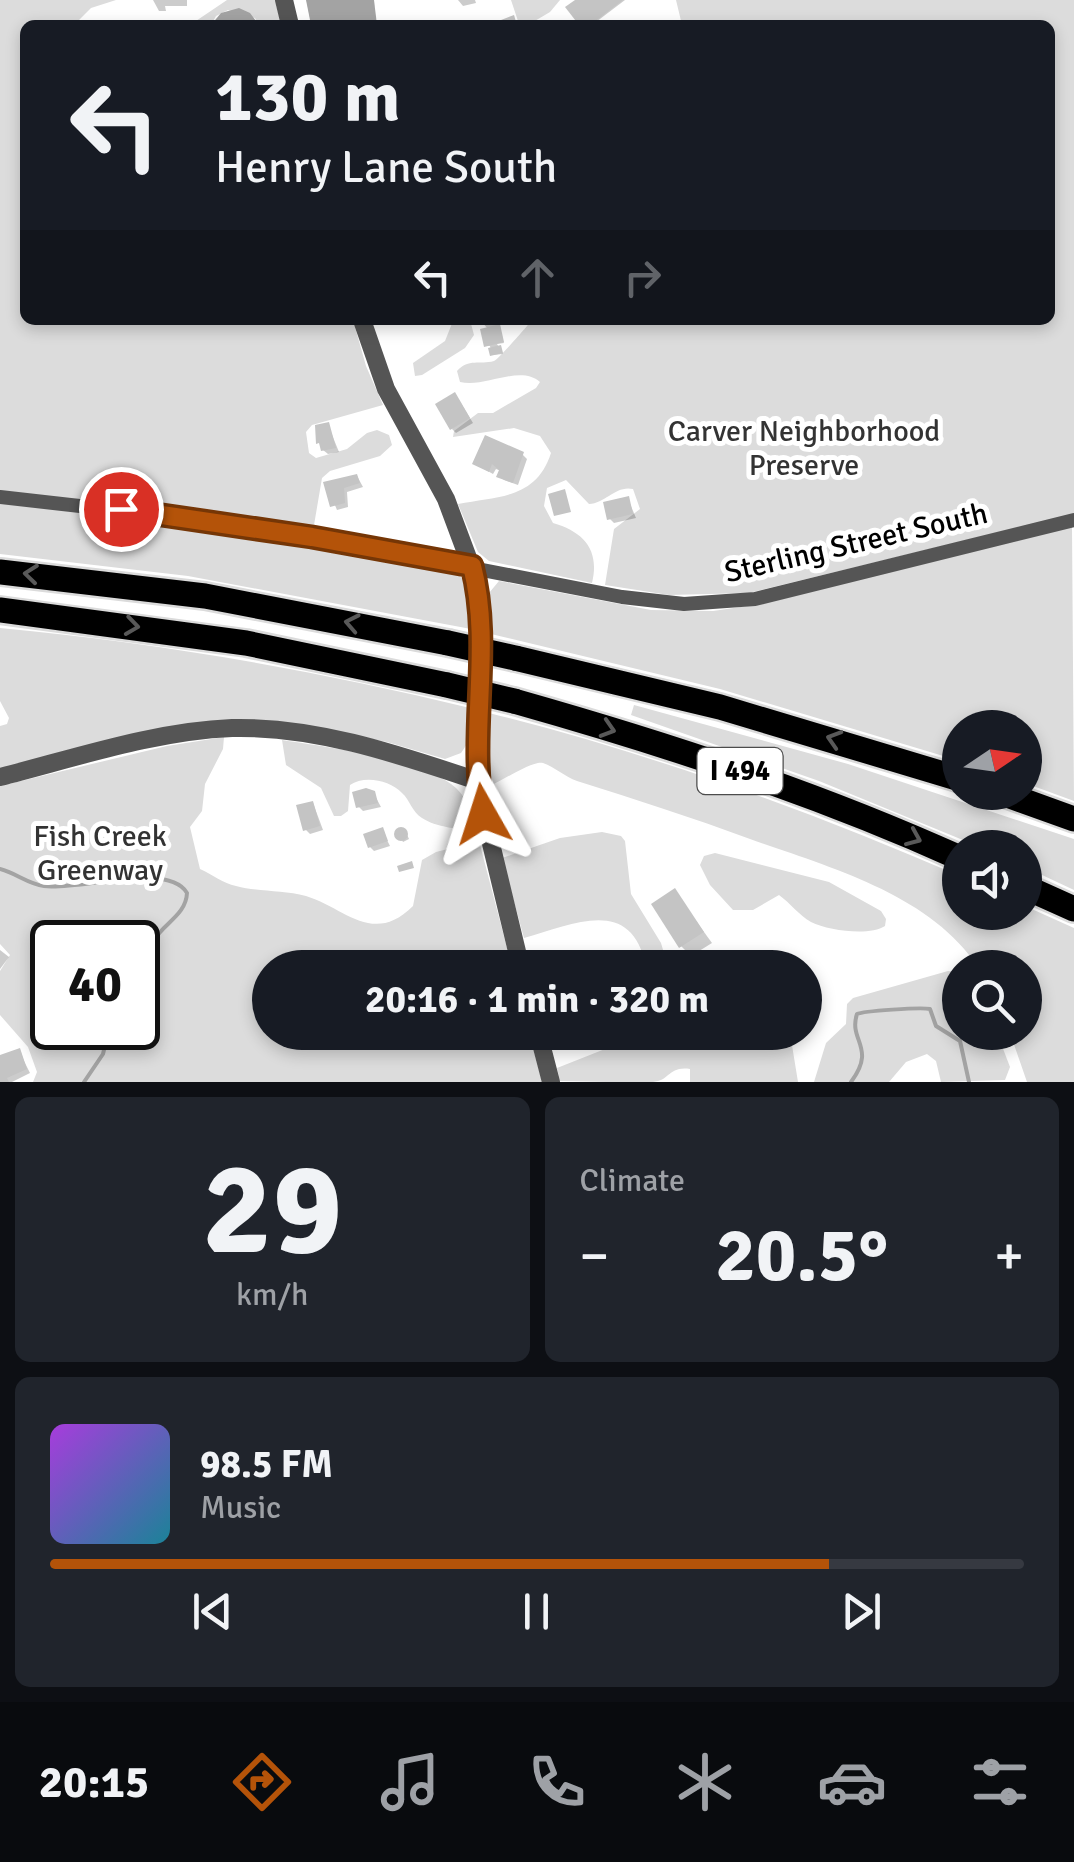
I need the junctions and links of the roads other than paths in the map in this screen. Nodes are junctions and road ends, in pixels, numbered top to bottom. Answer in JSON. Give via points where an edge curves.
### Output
{"nodes":[{"id":1,"x":364,"y":325,"type":"edge"},
{"id":2,"x":0,"y":496,"type":"edge"},
{"id":3,"x":1074,"y":520,"type":"edge"},
{"id":4,"x":472,"y":566,"type":"junction"},
{"id":5,"x":0,"y":572,"type":"edge"},
{"id":6,"x":0,"y":610,"type":"edge"},
{"id":7,"x":942,"y":774,"type":"edge"},
{"id":8,"x":0,"y":777,"type":"edge"},
{"id":9,"x":478,"y":781,"type":"junction"},
{"id":10,"x":1042,"y":807,"type":"edge"},
{"id":11,"x":1074,"y":819,"type":"edge"},
{"id":12,"x":942,"y":851,"type":"edge"},
{"id":13,"x":1042,"y":895,"type":"edge"},
{"id":14,"x":1074,"y":909,"type":"edge"},
{"id":15,"x":516,"y":950,"type":"edge"},
{"id":16,"x":543,"y":1050,"type":"edge"},
{"id":17,"x":551,"y":1082,"type":"edge"}],
"edges":[{"from":1,"to":4,"type":"street","via":[[386,389],[440,486]]},
{"from":2,"to":4,"type":"street","name":"Sterling Street South","via":[[203,520]]},
{"from":3,"to":4,"type":"street","name":"Sterling Street South","via":[[715,604],[645,601]]},
{"from":4,"to":9,"type":"street","via":[[481,634]]},
{"from":7,"to":5,"type":"highway","number":"I 494","one_way":true,"bridge":true,"via":[[720,706],[448,643],[205,596]]},
{"from":6,"to":12,"type":"highway","number":"I 494","one_way":true,"bridge":true,"via":[[246,642],[514,702],[743,772]]},
{"from":8,"to":9,"type":"street","via":[[172,736],[246,728],[352,743]]},
{"from":9,"to":15,"type":"street"},
{"from":10,"to":11,"type":"highway"},
{"from":13,"to":14,"type":"highway"},
{"from":16,"to":17,"type":"street"}]}
